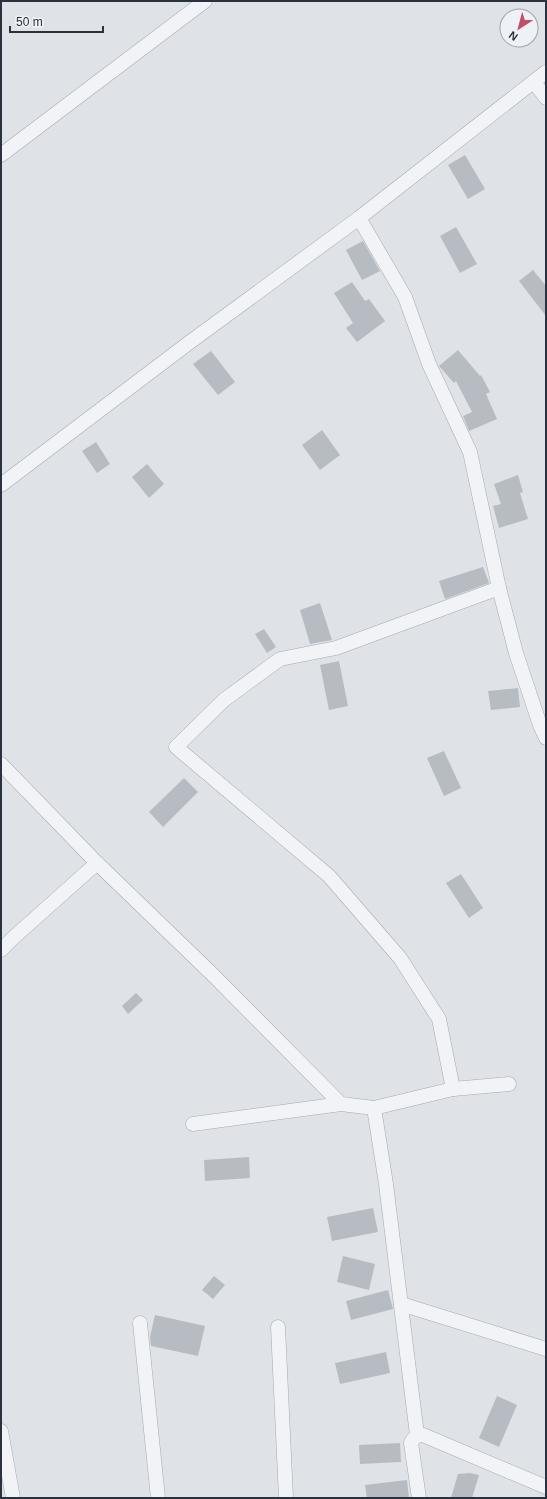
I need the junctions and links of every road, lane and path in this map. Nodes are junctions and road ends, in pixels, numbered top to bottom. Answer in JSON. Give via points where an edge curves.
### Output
{"nodes":[{"id":1,"x":204,"y":1,"type":"edge"},
{"id":2,"x":546,"y":72,"type":"edge"},
{"id":3,"x":534,"y":82,"type":"junction"},
{"id":4,"x":546,"y":98,"type":"edge"},
{"id":5,"x":1,"y":155,"type":"edge"},
{"id":6,"x":359,"y":218,"type":"junction"},
{"id":7,"x":1,"y":485,"type":"edge"},
{"id":8,"x":499,"y":588,"type":"junction"},
{"id":9,"x":546,"y":738,"type":"edge"},
{"id":10,"x":1,"y":764,"type":"edge"},
{"id":11,"x":97,"y":863,"type":"junction"},
{"id":12,"x":1,"y":950,"type":"edge"},
{"id":13,"x":509,"y":1084,"type":"dead end"},
{"id":14,"x":453,"y":1089,"type":"junction"},
{"id":15,"x":341,"y":1104,"type":"junction"},
{"id":16,"x":374,"y":1108,"type":"junction"},
{"id":17,"x":194,"y":1124,"type":"dead end"},
{"id":18,"x":400,"y":1304,"type":"junction"},
{"id":19,"x":140,"y":1324,"type":"dead end"},
{"id":20,"x":278,"y":1327,"type":"dead end"},
{"id":21,"x":546,"y":1349,"type":"edge"},
{"id":22,"x":1,"y":1432,"type":"edge"},
{"id":23,"x":417,"y":1435,"type":"junction"},
{"id":24,"x":546,"y":1487,"type":"edge"},
{"id":25,"x":13,"y":1498,"type":"edge"},
{"id":26,"x":158,"y":1498,"type":"edge"},
{"id":27,"x":286,"y":1498,"type":"edge"},
{"id":28,"x":419,"y":1498,"type":"edge"}],
"edges":[{"from":1,"to":5,"type":"street"},
{"from":2,"to":3,"type":"street"},
{"from":3,"to":4,"type":"street"},
{"from":3,"to":6,"type":"street"},
{"from":6,"to":7,"type":"street","via":[[184,346]]},
{"from":6,"to":8,"type":"street","via":[[405,297],[429,364],[470,452]]},
{"from":8,"to":9,"type":"street","via":[[516,654]]},
{"from":8,"to":14,"type":"street","via":[[336,648],[280,659],[224,700],[176,747],[329,876],[400,958],[439,1019]]},
{"from":10,"to":11,"type":"street"},
{"from":11,"to":12,"type":"street"},
{"from":11,"to":15,"type":"street"},
{"from":13,"to":14,"type":"street"},
{"from":14,"to":16,"type":"street"},
{"from":15,"to":16,"type":"street"},
{"from":15,"to":17,"type":"street"},
{"from":16,"to":18,"type":"street"},
{"from":18,"to":21,"type":"street"},
{"from":18,"to":23,"type":"street"},
{"from":19,"to":26,"type":"street"},
{"from":20,"to":27,"type":"street"},
{"from":22,"to":25,"type":"street"},
{"from":23,"to":24,"type":"street","via":[[423,1435]]},
{"from":23,"to":28,"type":"street","via":[[411,1443]]}]}
